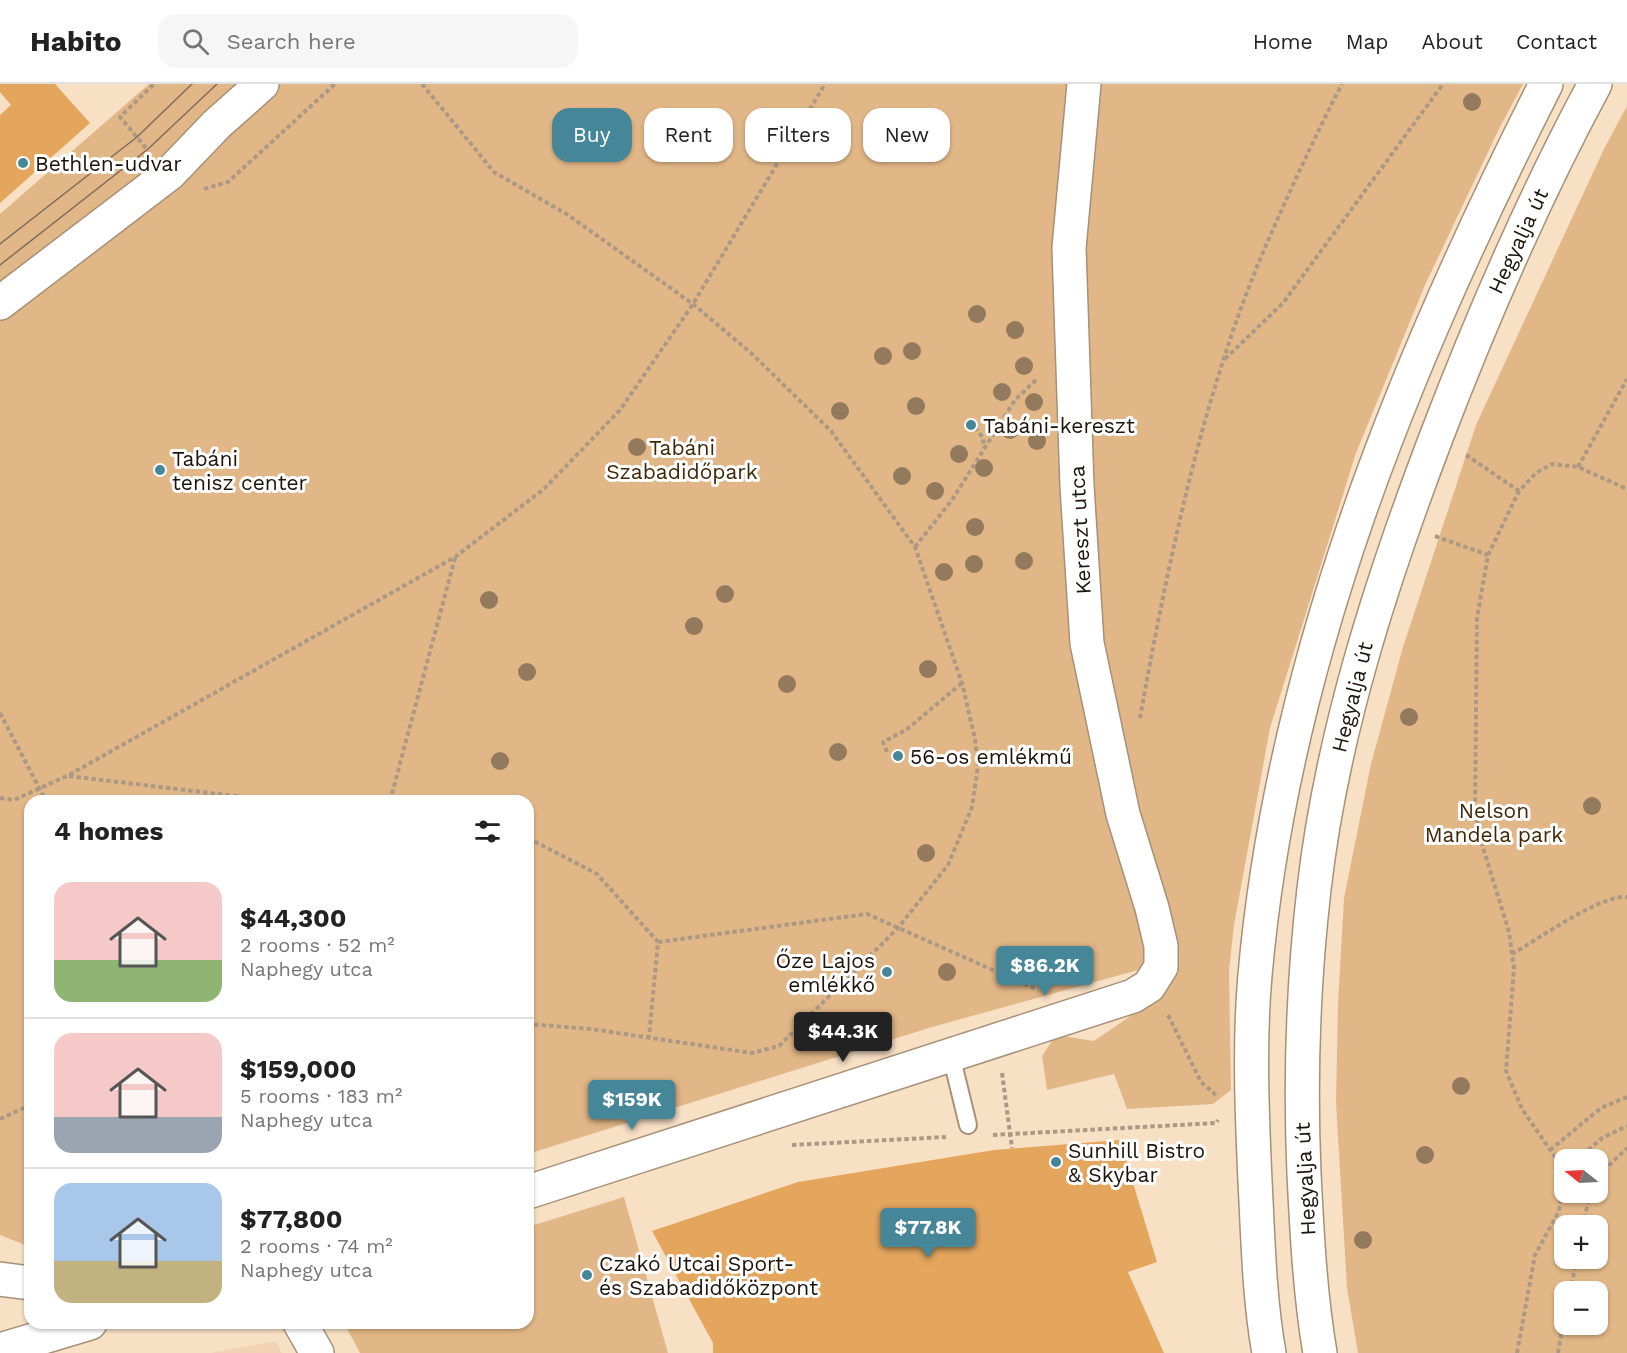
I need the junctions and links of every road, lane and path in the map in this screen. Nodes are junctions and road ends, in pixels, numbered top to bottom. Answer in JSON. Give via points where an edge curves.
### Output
{"nodes":[{"id":1,"x":154,"y":84,"type":"edge"},
{"id":2,"x":262,"y":84,"type":"edge"},
{"id":3,"x":335,"y":84,"type":"edge"},
{"id":4,"x":422,"y":84,"type":"edge"},
{"id":5,"x":825,"y":84,"type":"edge"},
{"id":6,"x":1084,"y":84,"type":"edge"},
{"id":7,"x":1342,"y":84,"type":"edge"},
{"id":8,"x":1443,"y":84,"type":"edge"},
{"id":9,"x":1546,"y":84,"type":"edge"},
{"id":10,"x":1595,"y":84,"type":"edge"},
{"id":11,"x":147,"y":149,"type":"dead end"},
{"id":12,"x":197,"y":191,"type":"dead end"},
{"id":13,"x":0,"y":303,"type":"edge"},
{"id":14,"x":693,"y":304,"type":"junction"},
{"id":15,"x":1224,"y":360,"type":"junction"},
{"id":16,"x":1040,"y":376,"type":"dead end"},
{"id":17,"x":1627,"y":379,"type":"edge"},
{"id":18,"x":975,"y":427,"type":"dead end"},
{"id":19,"x":984,"y":448,"type":"junction"},
{"id":20,"x":1460,"y":452,"type":"dead end"},
{"id":21,"x":1578,"y":467,"type":"junction"},
{"id":22,"x":1627,"y":489,"type":"edge"},
{"id":23,"x":1519,"y":490,"type":"junction"},
{"id":24,"x":1432,"y":536,"type":"dead end"},
{"id":25,"x":915,"y":547,"type":"junction"},
{"id":26,"x":1488,"y":555,"type":"junction"},
{"id":27,"x":456,"y":557,"type":"junction"},
{"id":28,"x":962,"y":683,"type":"junction"},
{"id":29,"x":0,"y":713,"type":"edge"},
{"id":30,"x":1140,"y":721,"type":"dead end"},
{"id":31,"x":887,"y":752,"type":"dead end"},
{"id":32,"x":69,"y":776,"type":"junction"},
{"id":33,"x":40,"y":790,"type":"junction"},
{"id":34,"x":27,"y":795,"type":"edge"},
{"id":35,"x":43,"y":795,"type":"edge"},
{"id":36,"x":226,"y":795,"type":"edge"},
{"id":37,"x":392,"y":795,"type":"edge"},
{"id":38,"x":24,"y":796,"type":"edge"},
{"id":39,"x":0,"y":798,"type":"edge"},
{"id":40,"x":534,"y":841,"type":"edge"},
{"id":41,"x":1627,"y":897,"type":"edge"},
{"id":42,"x":898,"y":928,"type":"junction"},
{"id":43,"x":658,"y":942,"type":"junction"},
{"id":44,"x":1512,"y":954,"type":"junction"},
{"id":45,"x":1161,"y":967,"type":"junction"},
{"id":46,"x":1044,"y":993,"type":"dead end"},
{"id":47,"x":534,"y":1025,"type":"edge"},
{"id":48,"x":649,"y":1038,"type":"junction"},
{"id":49,"x":998,"y":1039,"type":"junction"},
{"id":50,"x":951,"y":1054,"type":"junction"},
{"id":51,"x":1219,"y":1096,"type":"dead end"},
{"id":52,"x":1627,"y":1097,"type":"edge"},
{"id":53,"x":24,"y":1108,"type":"edge"},
{"id":54,"x":0,"y":1119,"type":"edge"},
{"id":55,"x":968,"y":1125,"type":"dead end"},
{"id":56,"x":1627,"y":1126,"type":"edge"},
{"id":57,"x":1012,"y":1148,"type":"dead end"},
{"id":58,"x":1627,"y":1148,"type":"edge"},
{"id":59,"x":1590,"y":1149,"type":"edge"},
{"id":60,"x":1550,"y":1150,"type":"junction"},
{"id":61,"x":1554,"y":1156,"type":"edge"},
{"id":62,"x":1608,"y":1166,"type":"edge"},
{"id":63,"x":534,"y":1190,"type":"edge"},
{"id":64,"x":1560,"y":1203,"type":"edge"},
{"id":65,"x":0,"y":1279,"type":"edge"},
{"id":66,"x":24,"y":1282,"type":"edge"},
{"id":67,"x":70,"y":1329,"type":"edge"},
{"id":68,"x":303,"y":1329,"type":"edge"},
{"id":69,"x":1561,"y":1335,"type":"edge"},
{"id":70,"x":0,"y":1350,"type":"edge"},
{"id":71,"x":316,"y":1353,"type":"edge"},
{"id":72,"x":1269,"y":1353,"type":"edge"},
{"id":73,"x":1320,"y":1353,"type":"edge"},
{"id":74,"x":1517,"y":1353,"type":"edge"},
{"id":75,"x":1558,"y":1353,"type":"edge"}],
"edges":[{"from":1,"to":11,"type":"path","via":[[120,117]]},
{"from":2,"to":13,"type":"main road","via":[[169,174]]},
{"from":3,"to":12,"type":"path","via":[[228,182]]},
{"from":4,"to":14,"type":"path","via":[[494,172],[568,215]]},
{"from":5,"to":14,"type":"path"},
{"from":6,"to":45,"type":"main road","name":"Kereszt utca","via":[[1069,248],[1087,643],[1123,814],[1161,946]]},
{"from":7,"to":15,"type":"path","via":[[1261,258]]},
{"from":8,"to":15,"type":"path","via":[[1283,303]]},
{"from":9,"to":72,"type":"main road","name":"Hegyalja út","via":[[1432,324],[1384,444],[1346,550],[1289,753],[1273,837],[1255,976],[1252,1103],[1257,1236]]},
{"from":10,"to":73,"type":"main road","name":"Hegyalja út","via":[[1500,280],[1426,464],[1383,582],[1350,697],[1329,793],[1304,986],[1301,1102],[1306,1230]]},
{"from":14,"to":25,"type":"path","via":[[751,353],[831,431]]},
{"from":14,"to":27,"type":"path","via":[[621,410],[544,489]]},
{"from":15,"to":30,"type":"path","via":[[1184,501]]},
{"from":16,"to":19,"type":"path","via":[[1015,400]]},
{"from":17,"to":21,"type":"path"},
{"from":18,"to":19,"type":"path","via":[[983,438]]},
{"from":19,"to":25,"type":"path","via":[[952,500]]},
{"from":20,"to":23,"type":"path"},
{"from":21,"to":22,"type":"path"},
{"from":21,"to":23,"type":"path","via":[[1552,464]]},
{"from":23,"to":26,"type":"path"},
{"from":24,"to":26,"type":"path"},
{"from":25,"to":28,"type":"path"},
{"from":26,"to":44,"type":"path","via":[[1478,618],[1475,809]]},
{"from":27,"to":32,"type":"path"},
{"from":27,"to":37,"type":"path"},
{"from":28,"to":31,"type":"path","via":[[906,729],[883,742]]},
{"from":28,"to":42,"type":"path","via":[[978,766],[972,807],[948,865]]},
{"from":29,"to":33,"type":"path"},
{"from":32,"to":33,"type":"path"},
{"from":32,"to":36,"type":"path"},
{"from":33,"to":34,"type":"path"},
{"from":33,"to":35,"type":"path"},
{"from":38,"to":39,"type":"path","via":[[14,800]]},
{"from":40,"to":43,"type":"path","via":[[597,874]]},
{"from":41,"to":44,"type":"path","via":[[1615,896],[1597,904]]},
{"from":42,"to":43,"type":"path","via":[[867,914]]},
{"from":42,"to":46,"type":"path"},
{"from":42,"to":48,"type":"path","via":[[779,1046],[752,1053]]},
{"from":43,"to":48,"type":"path"},
{"from":44,"to":60,"type":"path","via":[[1506,1071],[1522,1109]]},
{"from":45,"to":49,"type":"main road","via":[[1149,986],[1133,996]]},
{"from":45,"to":51,"type":"path","via":[[1165,1008],[1202,1082]]},
{"from":47,"to":48,"type":"path"},
{"from":49,"to":50,"type":"main road"},
{"from":49,"to":57,"type":"path"},
{"from":50,"to":55,"type":"lane"},
{"from":50,"to":63,"type":"main road"},
{"from":52,"to":60,"type":"path","via":[[1601,1108]]},
{"from":53,"to":54,"type":"path"},
{"from":56,"to":59,"type":"path"},
{"from":58,"to":62,"type":"path"},
{"from":60,"to":61,"type":"path"},
{"from":64,"to":74,"type":"path","via":[[1535,1255]]},
{"from":65,"to":66,"type":"main road"},
{"from":67,"to":70,"type":"main road"},
{"from":68,"to":71,"type":"main road"},
{"from":69,"to":75,"type":"path"}]}
